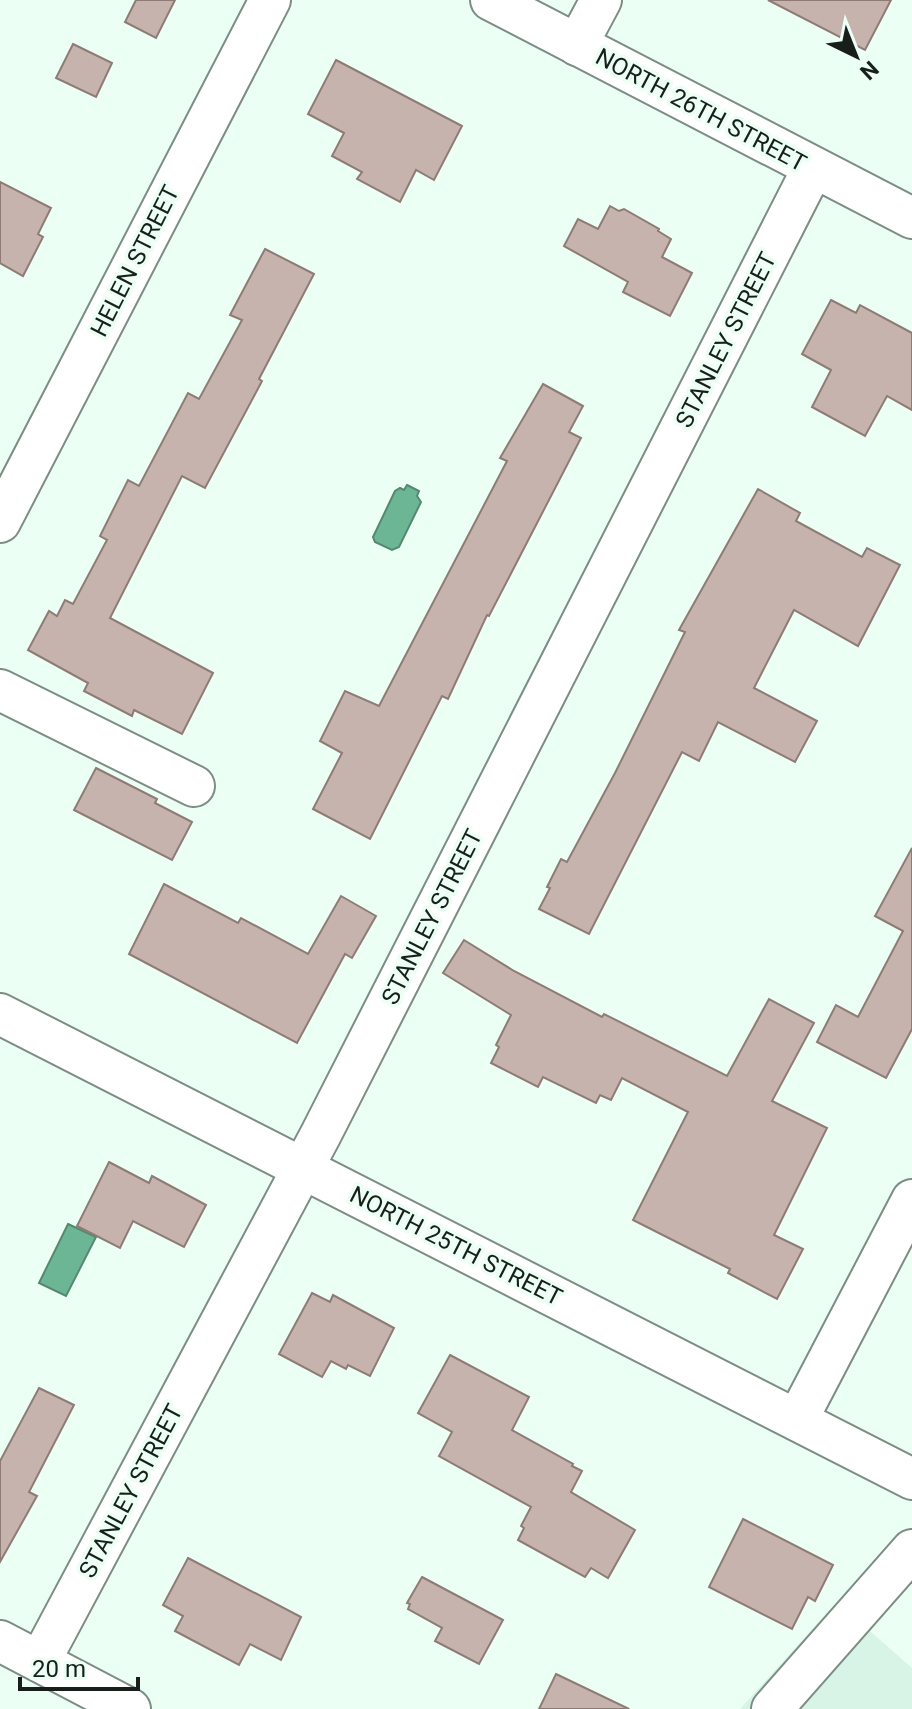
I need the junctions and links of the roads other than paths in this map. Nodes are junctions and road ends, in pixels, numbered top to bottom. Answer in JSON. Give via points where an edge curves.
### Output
{"nodes":[{"id":1,"x":270,"y":0,"type":"edge"},
{"id":2,"x":491,"y":0,"type":"edge"},
{"id":3,"x":601,"y":0,"type":"edge"},
{"id":4,"x":577,"y":45,"type":"junction"},
{"id":5,"x":813,"y":168,"type":"junction"},
{"id":6,"x":912,"y":218,"type":"edge"},
{"id":7,"x":0,"y":522,"type":"edge"},
{"id":8,"x":0,"y":690,"type":"edge"},
{"id":9,"x":194,"y":786,"type":"dead end"},
{"id":10,"x":0,"y":1014,"type":"edge"},
{"id":11,"x":303,"y":1167,"type":"junction"},
{"id":12,"x":912,"y":1200,"type":"edge"},
{"id":13,"x":797,"y":1420,"type":"junction"},
{"id":14,"x":912,"y":1479,"type":"edge"},
{"id":15,"x":912,"y":1550,"type":"edge"},
{"id":16,"x":0,"y":1641,"type":"edge"},
{"id":17,"x":40,"y":1661,"type":"junction"},
{"id":18,"x":130,"y":1709,"type":"edge"},
{"id":19,"x":772,"y":1709,"type":"edge"}],
"edges":[{"from":1,"to":7,"type":"street","name":"HELEN STREET"},
{"from":2,"to":4,"type":"street","name":"NORTH 26TH STREET"},
{"from":3,"to":4,"type":"street"},
{"from":4,"to":5,"type":"street","name":"NORTH 26TH STREET"},
{"from":5,"to":6,"type":"street","name":"NORTH 26TH STREET"},
{"from":5,"to":11,"type":"street","name":"STANLEY STREET"},
{"from":8,"to":9,"type":"street"},
{"from":10,"to":11,"type":"street","name":"NORTH 25TH STREET"},
{"from":11,"to":13,"type":"street","name":"NORTH 25TH STREET"},
{"from":11,"to":17,"type":"street","name":"STANLEY STREET"},
{"from":12,"to":13,"type":"street"},
{"from":13,"to":14,"type":"street","name":"NORTH 25TH STREET"},
{"from":15,"to":19,"type":"street"},
{"from":16,"to":17,"type":"street"},
{"from":17,"to":18,"type":"street"}]}
